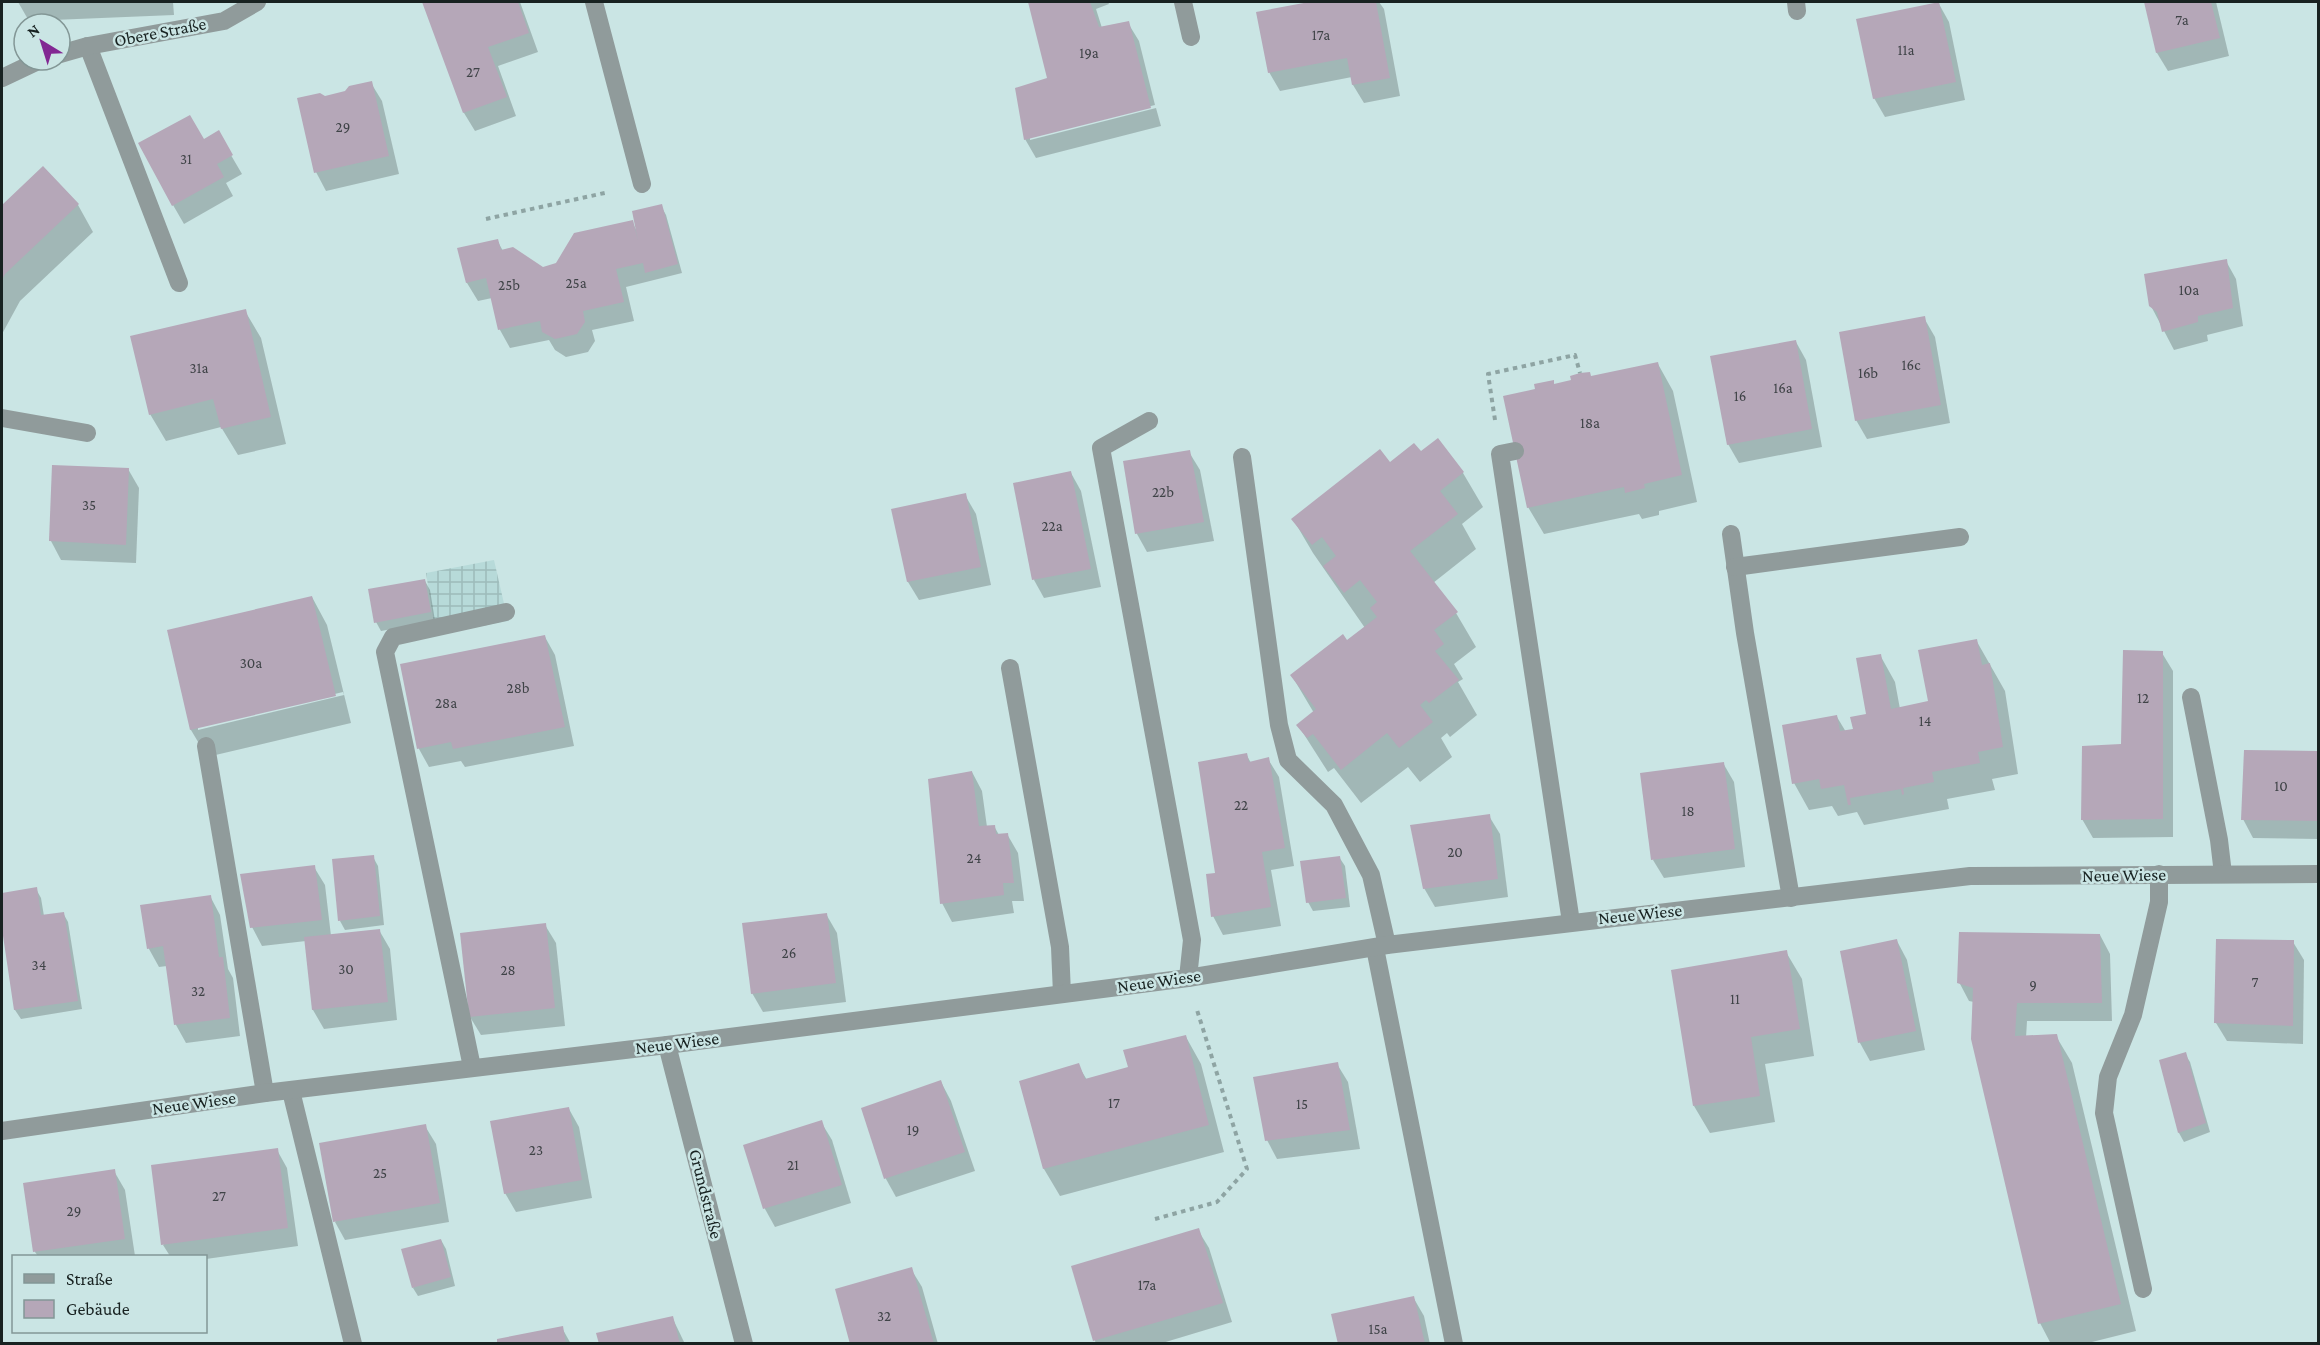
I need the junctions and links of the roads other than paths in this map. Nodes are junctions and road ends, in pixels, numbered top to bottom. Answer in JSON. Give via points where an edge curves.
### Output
{"nodes":[{"id":1,"x":257,"y":2,"type":"edge"},
{"id":2,"x":594,"y":2,"type":"edge"},
{"id":3,"x":1184,"y":2,"type":"edge"},
{"id":4,"x":1191,"y":37,"type":"dead end"},
{"id":5,"x":88,"y":46,"type":"junction"},
{"id":6,"x":72,"y":51,"type":"edge"},
{"id":7,"x":642,"y":184,"type":"road end"},
{"id":8,"x":179,"y":283,"type":"dead end"},
{"id":9,"x":2,"y":418,"type":"edge"},
{"id":10,"x":1149,"y":420,"type":"dead end"},
{"id":11,"x":87,"y":433,"type":"dead end"},
{"id":12,"x":1507,"y":452,"type":"road end"},
{"id":13,"x":1242,"y":457,"type":"dead end"},
{"id":14,"x":1731,"y":534,"type":"dead end"},
{"id":15,"x":1960,"y":537,"type":"dead end"},
{"id":16,"x":1735,"y":567,"type":"junction"},
{"id":17,"x":506,"y":612,"type":"dead end"},
{"id":18,"x":1011,"y":669,"type":"dead end"},
{"id":19,"x":2191,"y":697,"type":"dead end"},
{"id":20,"x":206,"y":746,"type":"dead end"},
{"id":21,"x":2158,"y":874,"type":"junction"},
{"id":22,"x":2223,"y":874,"type":"junction"},
{"id":23,"x":2319,"y":874,"type":"edge"},
{"id":24,"x":1791,"y":898,"type":"junction"},
{"id":25,"x":1571,"y":922,"type":"junction"},
{"id":26,"x":1381,"y":947,"type":"junction"},
{"id":27,"x":1188,"y":978,"type":"junction"},
{"id":28,"x":1062,"y":994,"type":"junction"},
{"id":29,"x":668,"y":1045,"type":"junction"},
{"id":30,"x":472,"y":1067,"type":"junction"},
{"id":31,"x":291,"y":1091,"type":"junction"},
{"id":32,"x":265,"y":1092,"type":"junction"},
{"id":33,"x":2,"y":1131,"type":"edge"},
{"id":34,"x":2143,"y":1289,"type":"dead end"},
{"id":35,"x":353,"y":1344,"type":"edge"},
{"id":36,"x":744,"y":1344,"type":"edge"},
{"id":37,"x":1454,"y":1344,"type":"edge"}],
"edges":[{"from":1,"to":5,"type":"street","name":"Obere Straße","via":[[224,21]]},
{"from":2,"to":7,"type":"street"},
{"from":3,"to":4,"type":"street"},
{"from":5,"to":6,"type":"street","name":"Obere Straße"},
{"from":5,"to":8,"type":"street"},
{"from":9,"to":11,"type":"street"},
{"from":10,"to":27,"type":"street","via":[[1101,447],[1192,940]]},
{"from":12,"to":25,"type":"street"},
{"from":13,"to":26,"type":"street","via":[[1279,725],[1288,760],[1334,805],[1371,874]]},
{"from":14,"to":16,"type":"street"},
{"from":15,"to":16,"type":"street"},
{"from":16,"to":24,"type":"street"},
{"from":17,"to":30,"type":"street","via":[[393,637],[385,652]]},
{"from":18,"to":28,"type":"street","via":[[1060,947]]},
{"from":19,"to":22,"type":"street"},
{"from":20,"to":32,"type":"street"},
{"from":21,"to":22,"type":"street","name":"Neue Wiese"},
{"from":21,"to":24,"type":"street","name":"Neue Wiese","via":[[1970,876]]},
{"from":21,"to":34,"type":"street","via":[[2159,902],[2133,1015],[2108,1077],[2104,1113]]},
{"from":22,"to":23,"type":"street","name":"Neue Wiese"},
{"from":24,"to":25,"type":"street","name":"Neue Wiese"},
{"from":25,"to":26,"type":"street","name":"Neue Wiese"},
{"from":26,"to":27,"type":"street","name":"Neue Wiese"},
{"from":26,"to":37,"type":"street"},
{"from":27,"to":28,"type":"street","name":"Neue Wiese"},
{"from":28,"to":29,"type":"street","name":"Neue Wiese"},
{"from":29,"to":30,"type":"street","name":"Neue Wiese"},
{"from":29,"to":36,"type":"street","name":"Grundstraße"},
{"from":30,"to":31,"type":"street","name":"Neue Wiese"},
{"from":31,"to":32,"type":"street","name":"Neue Wiese"},
{"from":31,"to":35,"type":"street"},
{"from":32,"to":33,"type":"street","name":"Neue Wiese"}]}
